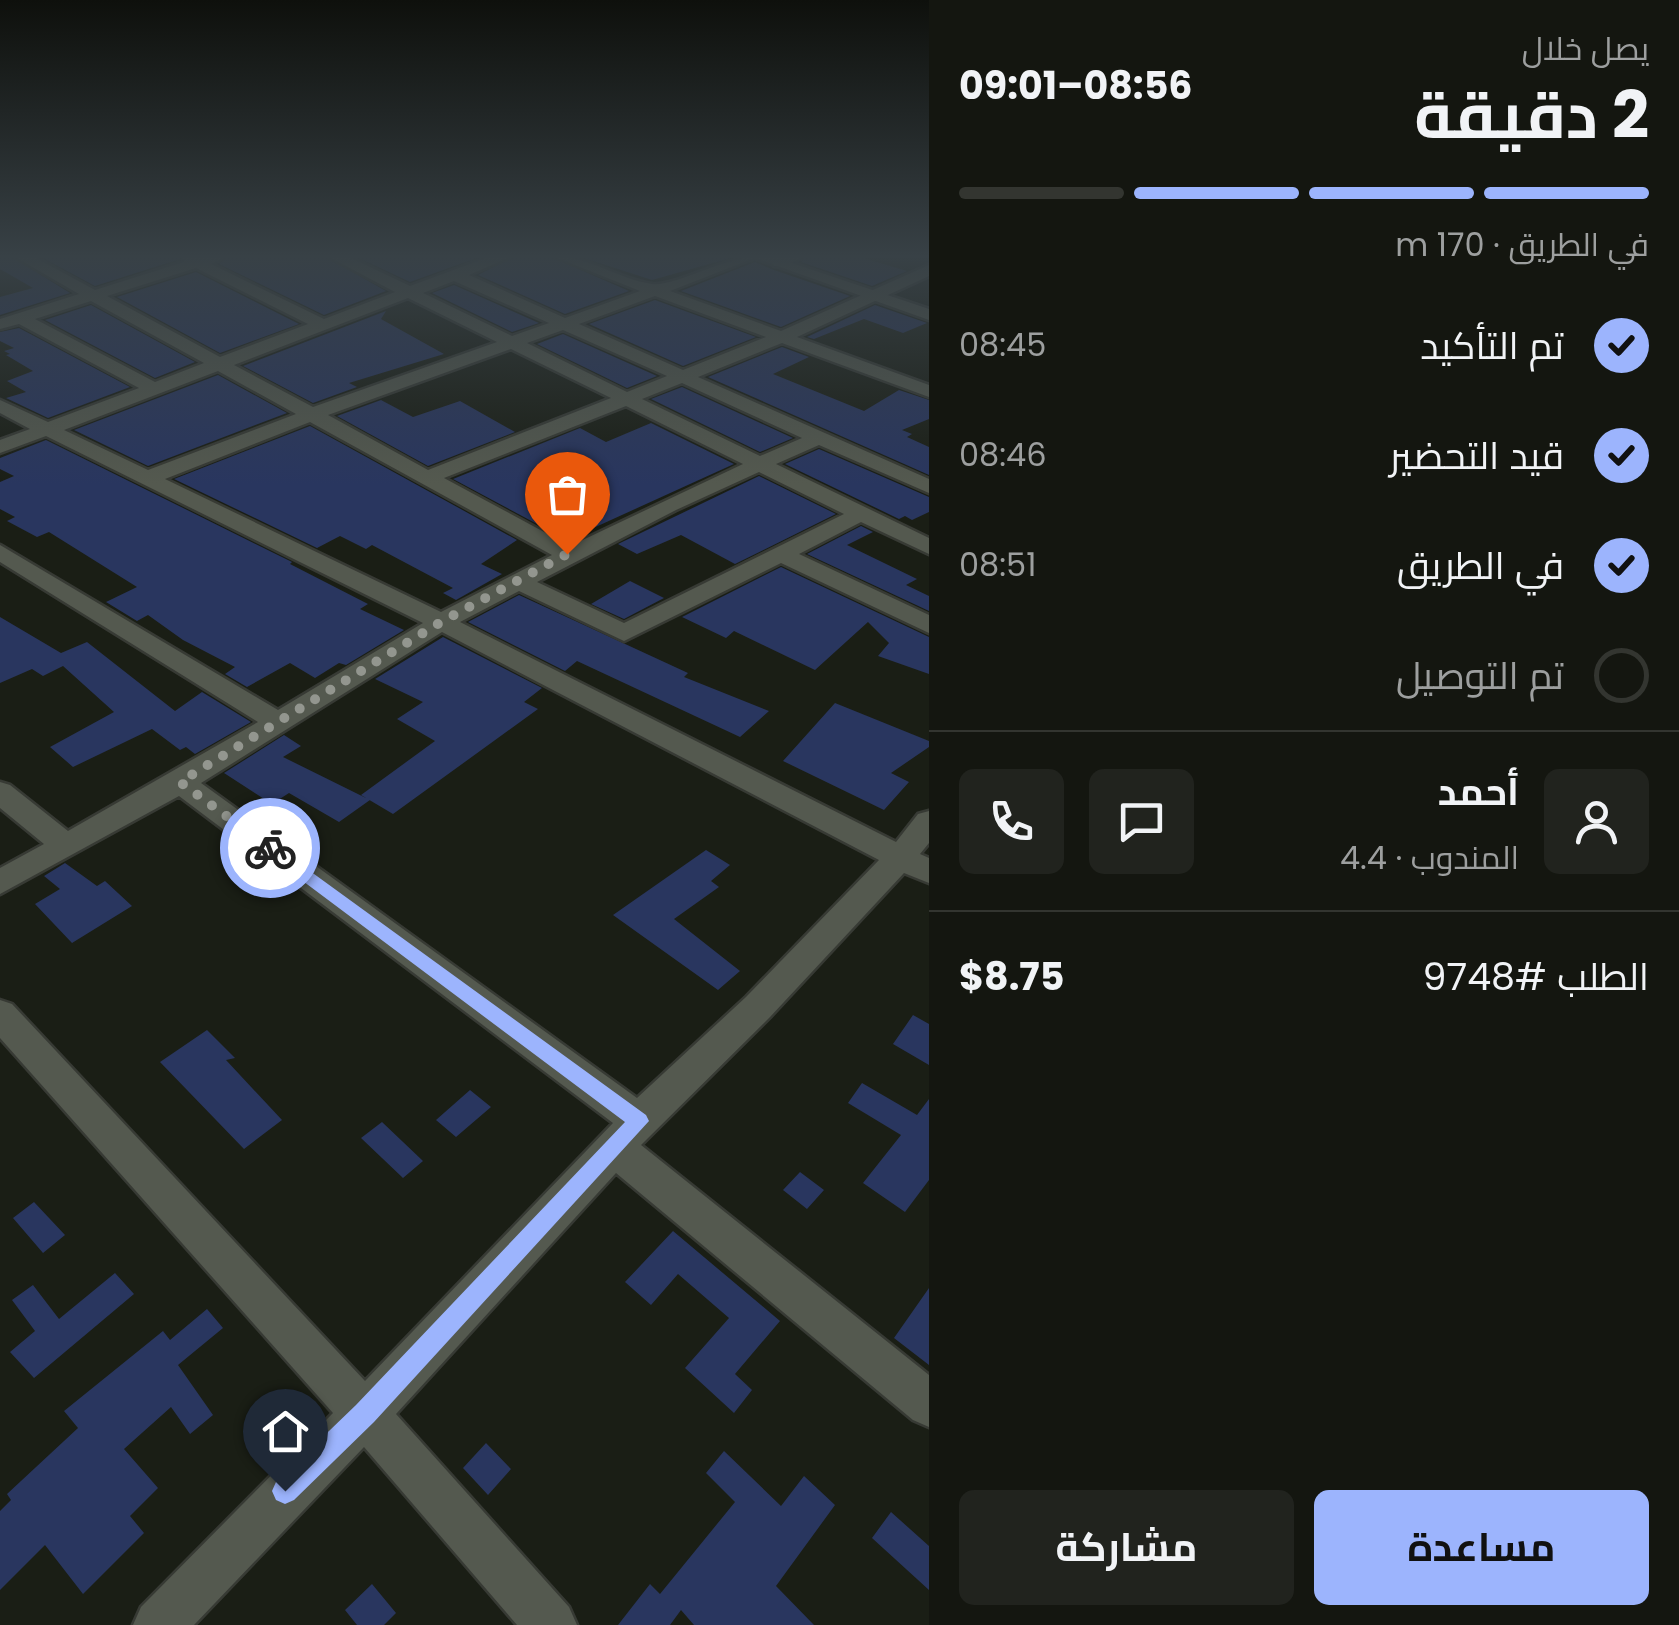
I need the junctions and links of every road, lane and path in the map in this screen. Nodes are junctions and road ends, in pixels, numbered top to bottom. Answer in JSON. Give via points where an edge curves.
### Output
{"nodes":[{"id":1,"x":49,"y":333,"type":"edge"},
{"id":2,"x":159,"y":333,"type":"edge"},
{"id":3,"x":296,"y":333,"type":"edge"},
{"id":4,"x":492,"y":333,"type":"edge"},
{"id":5,"x":540,"y":333,"type":"edge"},
{"id":6,"x":585,"y":333,"type":"edge"},
{"id":7,"x":766,"y":333,"type":"edge"},
{"id":8,"x":791,"y":333,"type":"edge"},
{"id":9,"x":780,"y":338,"type":"junction"},
{"id":10,"x":512,"y":343,"type":"junction"},
{"id":11,"x":214,"y":363,"type":"junction"},
{"id":12,"x":687,"y":376,"type":"junction"},
{"id":13,"x":151,"y":387,"type":"junction"},
{"id":14,"x":929,"y":391,"type":"edge"},
{"id":15,"x":624,"y":398,"type":"junction"},
{"id":16,"x":0,"y":406,"type":"edge"},
{"id":17,"x":313,"y":414,"type":"junction"},
{"id":18,"x":48,"y":429,"type":"junction"},
{"id":19,"x":822,"y":436,"type":"junction"},
{"id":20,"x":0,"y":447,"type":"edge"},
{"id":21,"x":761,"y":464,"type":"junction"},
{"id":22,"x":429,"y":477,"type":"junction"},
{"id":23,"x":146,"y":479,"type":"junction"},
{"id":24,"x":929,"y":487,"type":"edge"},
{"id":25,"x":858,"y":515,"type":"junction"},
{"id":26,"x":929,"y":547,"type":"edge"},
{"id":27,"x":0,"y":552,"type":"edge"},
{"id":28,"x":567,"y":554,"type":"junction"},
{"id":29,"x":781,"y":554,"type":"junction"},
{"id":30,"x":516,"y":582,"type":"junction"},
{"id":31,"x":441,"y":622,"type":"junction"},
{"id":32,"x":929,"y":625,"type":"edge"},
{"id":33,"x":277,"y":720,"type":"junction"},
{"id":34,"x":180,"y":782,"type":"junction"},
{"id":35,"x":0,"y":792,"type":"edge"},
{"id":36,"x":929,"y":821,"type":"edge"},
{"id":37,"x":64,"y":845,"type":"junction"},
{"id":38,"x":915,"y":864,"type":"edge"},
{"id":39,"x":0,"y":882,"type":"edge"},
{"id":40,"x":0,"y":1014,"type":"edge"},
{"id":41,"x":627,"y":1135,"type":"junction"},
{"id":42,"x":929,"y":1404,"type":"edge"},
{"id":43,"x":365,"y":1414,"type":"junction"},
{"id":44,"x":159,"y":1625,"type":"edge"},
{"id":45,"x":550,"y":1625,"type":"edge"}],
"edges":[{"from":1,"to":13,"type":"street"},
{"from":2,"to":11,"type":"street"},
{"from":3,"to":11,"type":"street"},
{"from":4,"to":10,"type":"street"},
{"from":5,"to":10,"type":"street"},
{"from":6,"to":12,"type":"street"},
{"from":7,"to":9,"type":"street"},
{"from":8,"to":9,"type":"street"},
{"from":9,"to":12,"type":"street"},
{"from":9,"to":14,"type":"street"},
{"from":10,"to":15,"type":"street"},
{"from":10,"to":17,"type":"street"},
{"from":11,"to":13,"type":"street"},
{"from":11,"to":17,"type":"street"},
{"from":12,"to":15,"type":"street"},
{"from":12,"to":19,"type":"street"},
{"from":13,"to":18,"type":"street"},
{"from":15,"to":21,"type":"street"},
{"from":15,"to":22,"type":"street"},
{"from":16,"to":18,"type":"street"},
{"from":17,"to":22,"type":"street"},
{"from":17,"to":23,"type":"street"},
{"from":18,"to":20,"type":"street"},
{"from":18,"to":23,"type":"street"},
{"from":19,"to":21,"type":"street"},
{"from":19,"to":24,"type":"street"},
{"from":21,"to":25,"type":"street"},
{"from":21,"to":28,"type":"street"},
{"from":22,"to":28,"type":"street"},
{"from":23,"to":31,"type":"street"},
{"from":25,"to":26,"type":"street"},
{"from":25,"to":29,"type":"street"},
{"from":27,"to":33,"type":"street"},
{"from":28,"to":30,"type":"street"},
{"from":29,"to":30,"type":"street","via":[[624,634]]},
{"from":29,"to":32,"type":"street"},
{"from":30,"to":31,"type":"street"},
{"from":31,"to":33,"type":"street"},
{"from":31,"to":38,"type":"street"},
{"from":33,"to":34,"type":"street"},
{"from":34,"to":37,"type":"street"},
{"from":34,"to":41,"type":"street"},
{"from":35,"to":37,"type":"street"},
{"from":36,"to":38,"type":"street"},
{"from":37,"to":39,"type":"street"},
{"from":38,"to":41,"type":"street"},
{"from":40,"to":43,"type":"street"},
{"from":41,"to":42,"type":"street"},
{"from":41,"to":43,"type":"street"},
{"from":43,"to":44,"type":"street"},
{"from":43,"to":45,"type":"street"}]}
